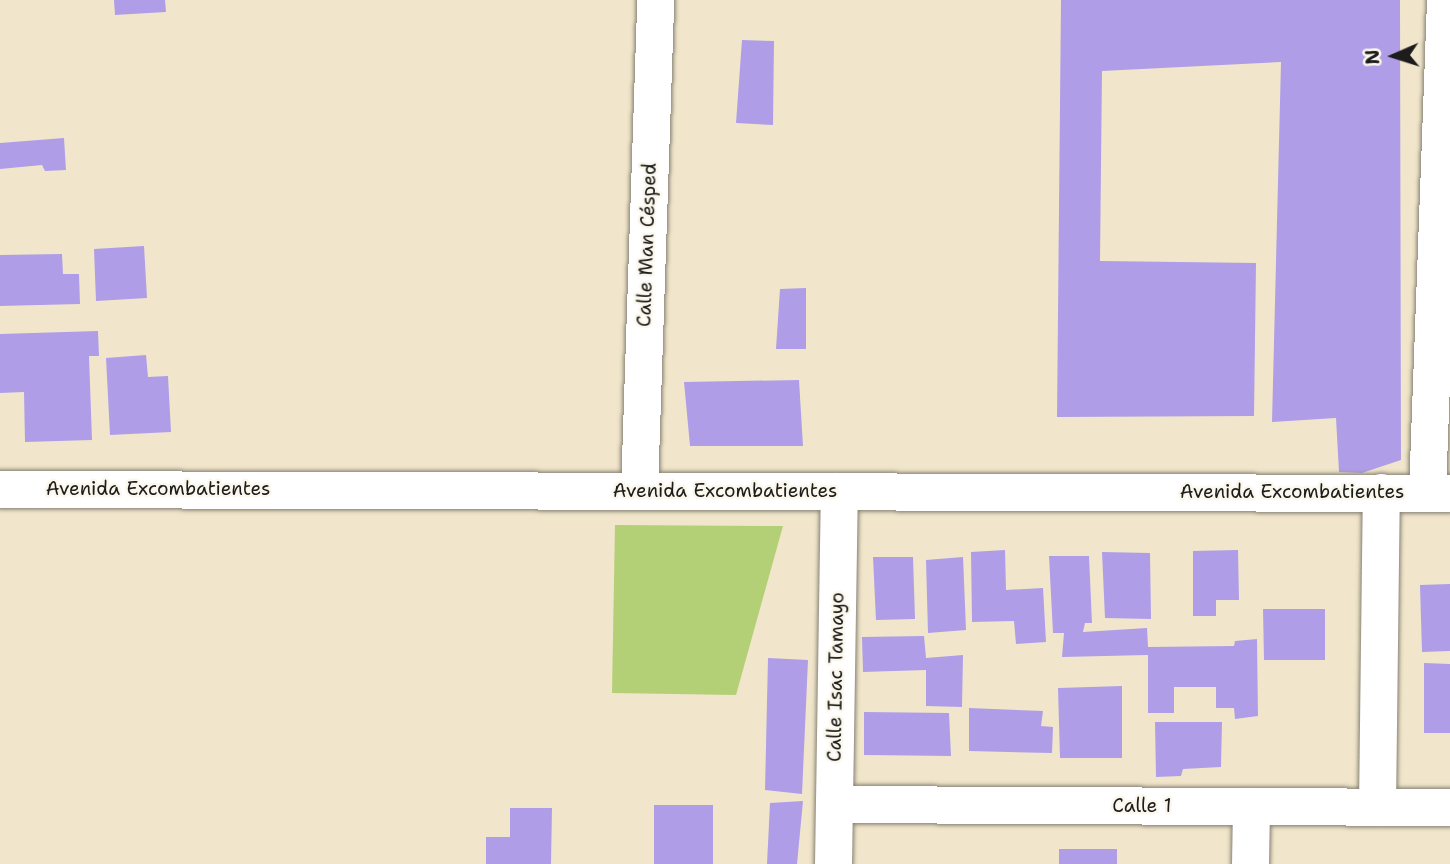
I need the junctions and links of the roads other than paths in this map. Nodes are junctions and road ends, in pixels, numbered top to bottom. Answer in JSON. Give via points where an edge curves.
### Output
{"nodes":[{"id":1,"x":655,"y":0,"type":"edge"},
{"id":2,"x":1445,"y":0,"type":"edge"},
{"id":3,"x":0,"y":489,"type":"edge"},
{"id":4,"x":639,"y":490,"type":"junction"},
{"id":5,"x":839,"y":491,"type":"junction"},
{"id":6,"x":1381,"y":492,"type":"junction"},
{"id":7,"x":1439,"y":493,"type":"edge"},
{"id":8,"x":834,"y":804,"type":"junction"},
{"id":9,"x":1251,"y":806,"type":"junction"},
{"id":10,"x":1377,"y":807,"type":"junction"},
{"id":11,"x":1450,"y":807,"type":"edge"},
{"id":12,"x":833,"y":864,"type":"edge"},
{"id":13,"x":1250,"y":864,"type":"edge"}],
"edges":[{"from":1,"to":4,"type":"street","name":"Calle Man Césped"},
{"from":2,"to":7,"type":"street"},
{"from":3,"to":4,"type":"street","name":"Avenida Excombatientes"},
{"from":4,"to":5,"type":"street","name":"Avenida Excombatientes"},
{"from":5,"to":6,"type":"street","name":"Avenida Excombatientes"},
{"from":5,"to":8,"type":"street","name":"Calle Isac Tamayo"},
{"from":6,"to":7,"type":"street","name":"Avenida Excombatientes"},
{"from":6,"to":10,"type":"street"},
{"from":8,"to":9,"type":"street","name":"Calle 1"},
{"from":8,"to":12,"type":"street","name":"Calle Isac Tamayo"},
{"from":9,"to":10,"type":"street","name":"Calle 1"},
{"from":9,"to":13,"type":"street"},
{"from":10,"to":11,"type":"street","name":"Calle 1"}]}
